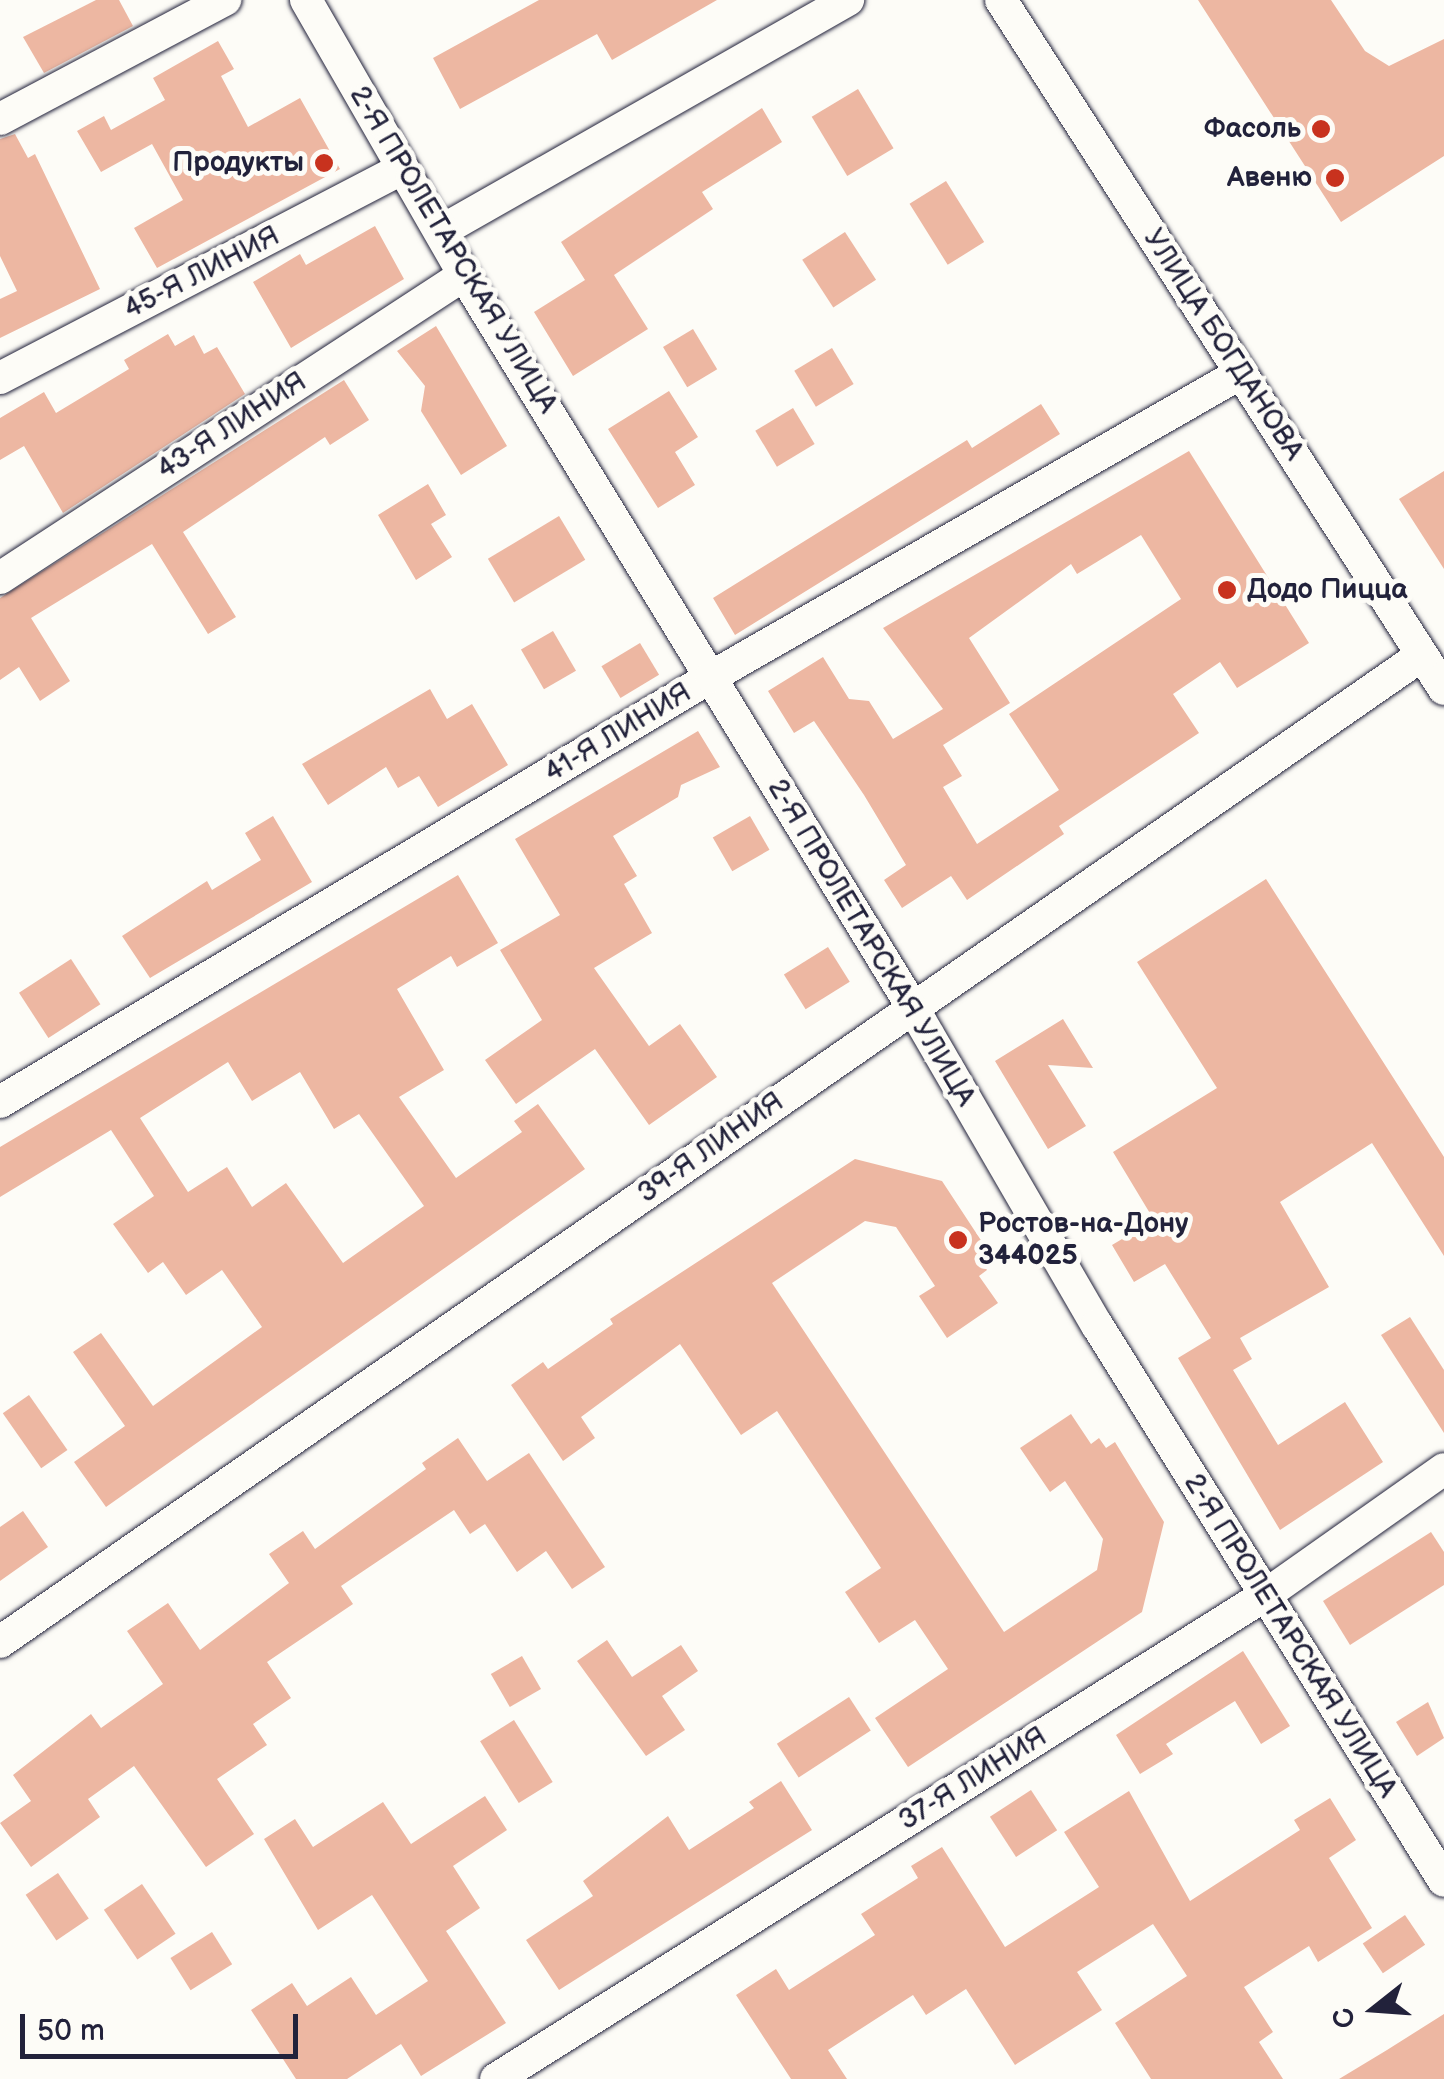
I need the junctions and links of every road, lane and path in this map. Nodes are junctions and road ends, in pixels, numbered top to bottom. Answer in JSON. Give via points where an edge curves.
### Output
{"nodes":[{"id":1,"x":225,"y":0,"type":"edge"},
{"id":2,"x":306,"y":0,"type":"edge"},
{"id":3,"x":848,"y":0,"type":"edge"},
{"id":4,"x":1001,"y":0,"type":"edge"},
{"id":5,"x":0,"y":120,"type":"edge"},
{"id":6,"x":404,"y":168,"type":"junction"},
{"id":7,"x":443,"y":230,"type":"junction"},
{"id":8,"x":464,"y":276,"type":"junction"},
{"id":9,"x":1241,"y":373,"type":"junction"},
{"id":10,"x":0,"y":378,"type":"edge"},
{"id":11,"x":0,"y":578,"type":"edge"},
{"id":12,"x":1422,"y":655,"type":"junction"},
{"id":13,"x":710,"y":677,"type":"junction"},
{"id":14,"x":1444,"y":689,"type":"edge"},
{"id":15,"x":913,"y":1008,"type":"junction"},
{"id":16,"x":0,"y":1102,"type":"edge"},
{"id":17,"x":1444,"y":1469,"type":"edge"},
{"id":18,"x":1264,"y":1596,"type":"junction"},
{"id":19,"x":0,"y":1642,"type":"edge"},
{"id":20,"x":1444,"y":1881,"type":"edge"},
{"id":21,"x":496,"y":2079,"type":"edge"}],
"edges":[{"from":1,"to":5,"type":"street"},
{"from":2,"to":6,"type":"street","name":"2-Я ПРОЛЕТАРСКАЯ УЛИЦА"},
{"from":3,"to":7,"type":"street"},
{"from":4,"to":9,"type":"street","name":"УЛИЦА БОГДАНОВА"},
{"from":6,"to":7,"type":"street","name":"2-Я ПРОЛЕТАРСКАЯ УЛИЦА"},
{"from":6,"to":10,"type":"street","name":"45-Я ЛИНИЯ"},
{"from":7,"to":8,"type":"street","name":"2-Я ПРОЛЕТАРСКАЯ УЛИЦА"},
{"from":8,"to":11,"type":"street","name":"43-Я ЛИНИЯ"},
{"from":8,"to":13,"type":"street","name":"2-Я ПРОЛЕТАРСКАЯ УЛИЦА"},
{"from":9,"to":12,"type":"street","name":"УЛИЦА БОГДАНОВА"},
{"from":9,"to":13,"type":"street","name":"41-Я ЛИНИЯ"},
{"from":12,"to":14,"type":"street","name":"УЛИЦА БОГДАНОВА"},
{"from":12,"to":15,"type":"street","name":"39-Я ЛИНИЯ"},
{"from":13,"to":15,"type":"street","name":"2-Я ПРОЛЕТАРСКАЯ УЛИЦА"},
{"from":13,"to":16,"type":"street","name":"41-Я ЛИНИЯ"},
{"from":15,"to":18,"type":"street","name":"2-Я ПРОЛЕТАРСКАЯ УЛИЦА"},
{"from":15,"to":19,"type":"street","name":"39-Я ЛИНИЯ"},
{"from":17,"to":18,"type":"street","name":"37-Я ЛИНИЯ"},
{"from":18,"to":20,"type":"street","name":"2-Я ПРОЛЕТАРСКАЯ УЛИЦА"},
{"from":18,"to":21,"type":"street","name":"37-Я ЛИНИЯ"}]}
